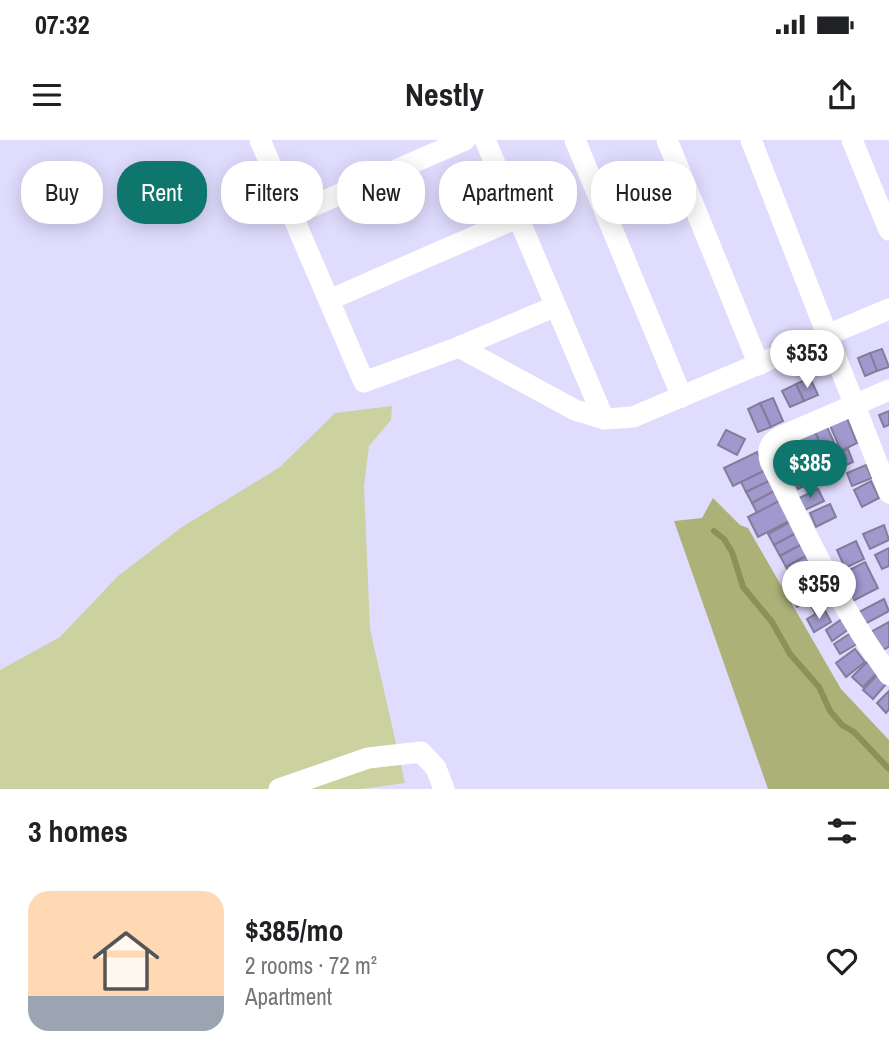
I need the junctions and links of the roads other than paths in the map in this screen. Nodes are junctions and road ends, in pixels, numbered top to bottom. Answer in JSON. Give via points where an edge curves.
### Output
{"nodes":[{"id":1,"x":260,"y":140,"type":"edge"},
{"id":2,"x":465,"y":140,"type":"edge"},
{"id":3,"x":485,"y":140,"type":"edge"},
{"id":4,"x":575,"y":140,"type":"edge"},
{"id":5,"x":667,"y":140,"type":"edge"},
{"id":6,"x":751,"y":140,"type":"edge"},
{"id":7,"x":852,"y":140,"type":"edge"},
{"id":8,"x":269,"y":161,"type":"edge"},
{"id":9,"x":494,"y":161,"type":"edge"},
{"id":10,"x":323,"y":202,"type":"edge"},
{"id":11,"x":296,"y":224,"type":"edge"},
{"id":12,"x":503,"y":224,"type":"edge"},
{"id":13,"x":522,"y":224,"type":"edge"},
{"id":14,"x":889,"y":230,"type":"edge"},
{"id":15,"x":328,"y":300,"type":"junction"},
{"id":16,"x":556,"y":306,"type":"junction"},
{"id":17,"x":889,"y":309,"type":"edge"},
{"id":18,"x":829,"y":335,"type":"junction"},
{"id":19,"x":459,"y":347,"type":"junction"},
{"id":20,"x":759,"y":365,"type":"junction"},
{"id":21,"x":889,"y":390,"type":"edge"},
{"id":22,"x":681,"y":397,"type":"junction"},
{"id":23,"x":855,"y":405,"type":"junction"},
{"id":24,"x":604,"y":419,"type":"junction"},
{"id":25,"x":889,"y":493,"type":"edge"},
{"id":26,"x":889,"y":675,"type":"edge"},
{"id":27,"x":279,"y":789,"type":"edge"},
{"id":28,"x":444,"y":789,"type":"edge"}],
"edges":[{"from":1,"to":8,"type":"street"},
{"from":2,"to":10,"type":"street"},
{"from":3,"to":9,"type":"street"},
{"from":4,"to":22,"type":"street"},
{"from":5,"to":20,"type":"street"},
{"from":6,"to":18,"type":"street"},
{"from":7,"to":14,"type":"street"},
{"from":11,"to":15,"type":"street"},
{"from":12,"to":15,"type":"street"},
{"from":13,"to":16,"type":"street"},
{"from":15,"to":19,"type":"street","via":[[364,382]]},
{"from":16,"to":19,"type":"street"},
{"from":16,"to":24,"type":"street"},
{"from":17,"to":18,"type":"street"},
{"from":18,"to":20,"type":"street"},
{"from":18,"to":23,"type":"street"},
{"from":19,"to":24,"type":"street","via":[[575,410]]},
{"from":20,"to":22,"type":"street"},
{"from":21,"to":23,"type":"street"},
{"from":22,"to":24,"type":"street","via":[[633,417]]},
{"from":23,"to":25,"type":"street"},
{"from":23,"to":26,"type":"street","via":[[780,437],[768,454],[819,559]]},
{"from":27,"to":28,"type":"street","via":[[368,758],[421,752],[436,768]]}]}
